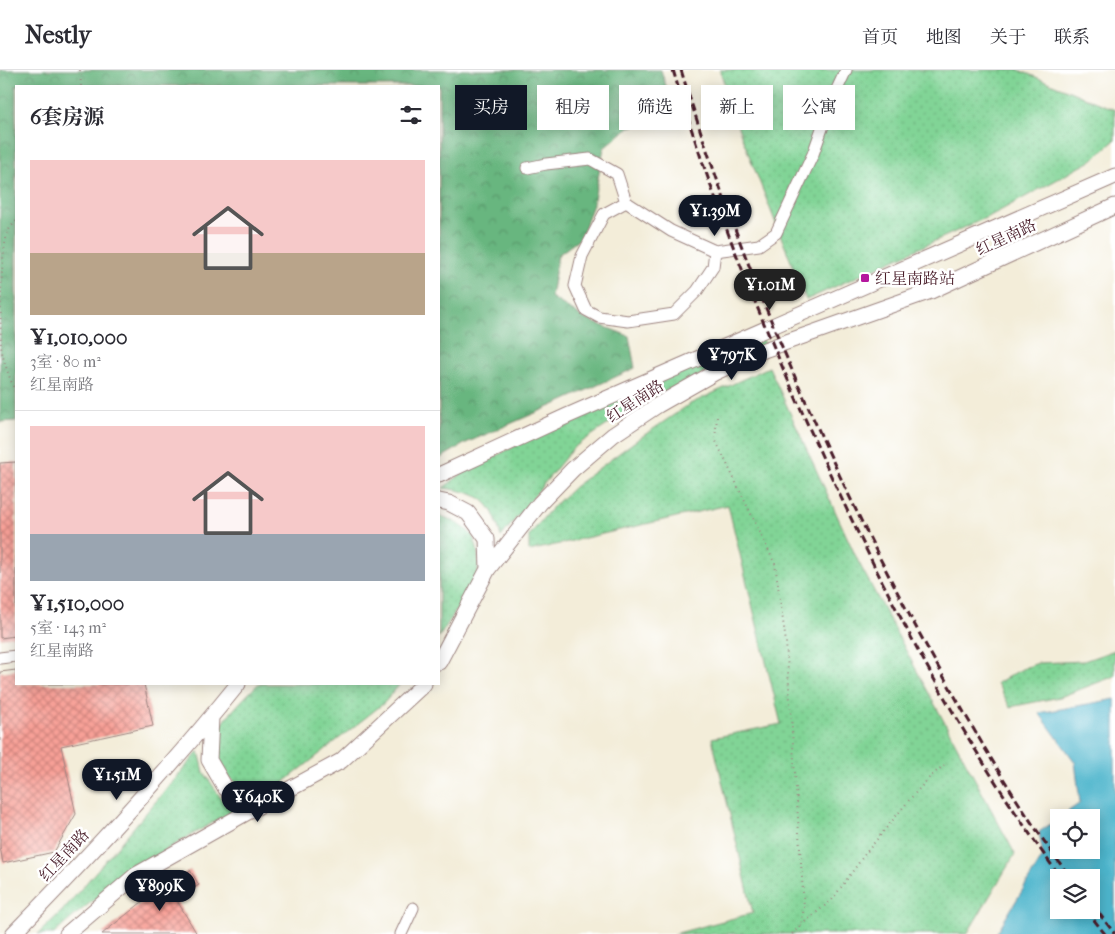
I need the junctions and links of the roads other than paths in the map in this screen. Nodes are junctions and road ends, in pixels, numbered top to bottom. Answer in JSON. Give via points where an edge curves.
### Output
{"nodes":[{"id":1,"x":846,"y":70,"type":"edge"},
{"id":2,"x":1115,"y":166,"type":"edge"},
{"id":3,"x":527,"y":168,"type":"dead end"},
{"id":4,"x":1115,"y":176,"type":"edge"},
{"id":5,"x":1066,"y":198,"type":"junction"},
{"id":6,"x":626,"y":202,"type":"junction"},
{"id":7,"x":1112,"y":209,"type":"edge"},
{"id":8,"x":715,"y":251,"type":"junction"},
{"id":9,"x":440,"y":475,"type":"edge"},
{"id":10,"x":440,"y":500,"type":"edge"},
{"id":11,"x":488,"y":569,"type":"junction"},
{"id":12,"x":15,"y":656,"type":"edge"},
{"id":13,"x":0,"y":658,"type":"edge"},
{"id":14,"x":440,"y":660,"type":"edge"},
{"id":15,"x":237,"y":685,"type":"edge"},
{"id":16,"x":423,"y":685,"type":"edge"},
{"id":17,"x":211,"y":717,"type":"junction"},
{"id":18,"x":262,"y":804,"type":"junction"},
{"id":19,"x":413,"y":908,"type":"dead end"},
{"id":20,"x":13,"y":934,"type":"edge"},
{"id":21,"x":67,"y":934,"type":"edge"},
{"id":22,"x":401,"y":934,"type":"edge"}],
"edges":[{"from":1,"to":8,"type":"street","via":[[813,154],[776,233],[759,245]]},
{"from":2,"to":5,"type":"main road"},
{"from":3,"to":6,"type":"street","via":[[590,159],[617,174]]},
{"from":4,"to":5,"type":"main road","name":"红星南路"},
{"from":5,"to":9,"type":"main road","name":"红星南路"},
{"from":6,"to":8,"type":"street","via":[[671,231]]},
{"from":6,"to":8,"type":"street","via":[[604,214],[582,256],[575,286],[586,310],[599,317],[628,320],[674,314],[697,291],[713,267]]},
{"from":7,"to":11,"type":"main road","name":"红星南路","via":[[931,291],[764,350],[714,373],[658,405],[613,435],[573,469],[540,503]]},
{"from":10,"to":11,"type":"main road","via":[[468,513],[487,539]]},
{"from":11,"to":14,"type":"main road","name":"红星南路"},
{"from":12,"to":13,"type":"street"},
{"from":15,"to":17,"type":"main road","name":"红星南路"},
{"from":16,"to":18,"type":"main road","via":[[341,761]]},
{"from":17,"to":18,"type":"main road","via":[[209,760],[226,790]]},
{"from":17,"to":20,"type":"main road","name":"红星南路","via":[[77,868]]},
{"from":18,"to":21,"type":"main road","via":[[136,875]]},
{"from":19,"to":22,"type":"street"}]}
